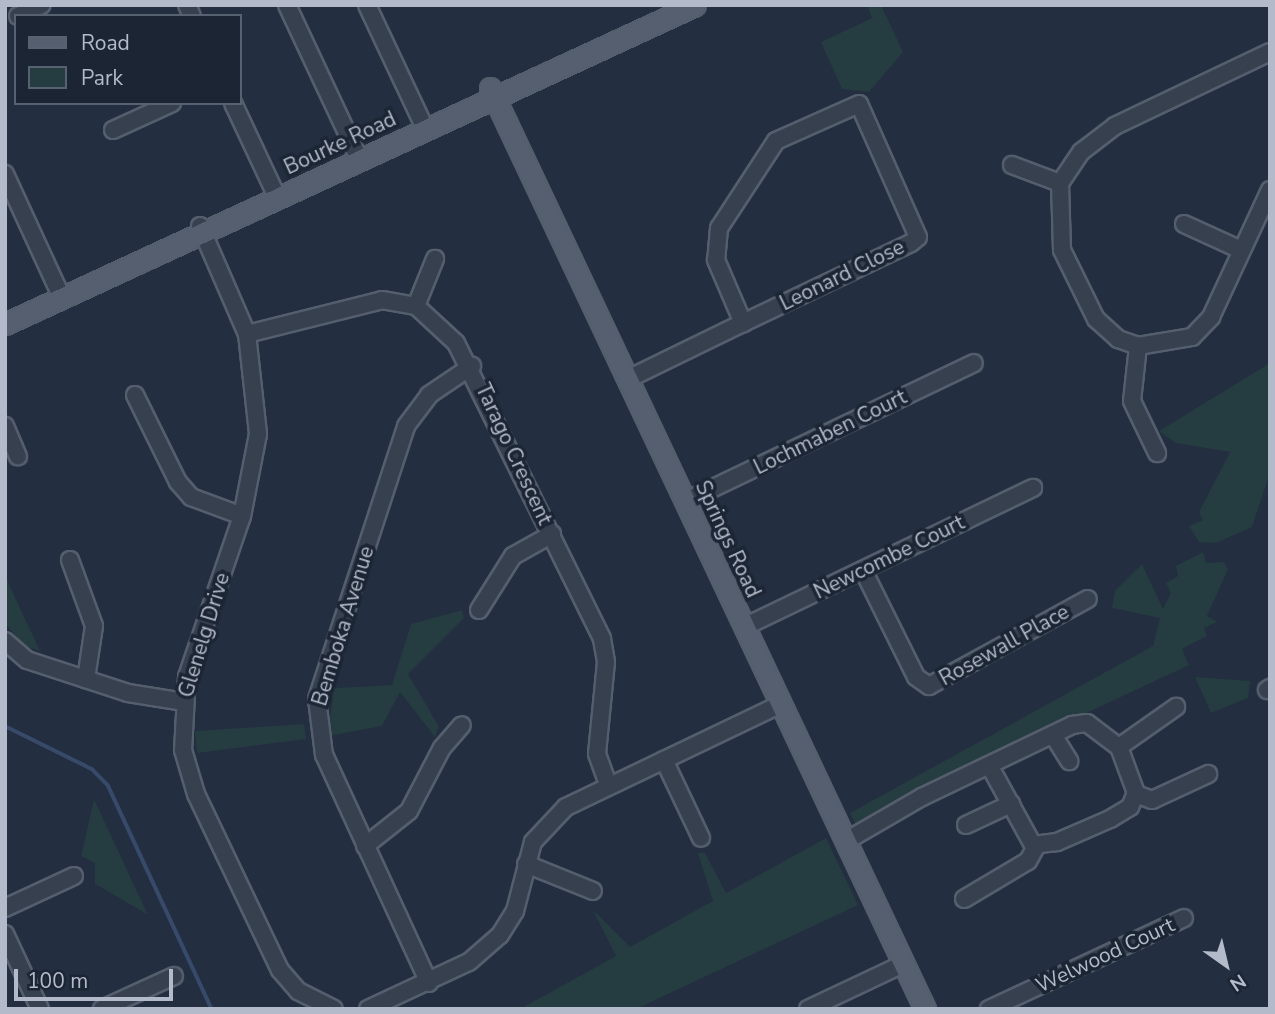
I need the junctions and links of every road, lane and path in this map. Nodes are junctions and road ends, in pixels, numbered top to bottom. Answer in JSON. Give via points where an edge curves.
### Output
{"nodes":[{"id":1,"x":42,"y":5,"type":"edge"},
{"id":2,"x":287,"y":5,"type":"edge"},
{"id":3,"x":367,"y":5,"type":"edge"},
{"id":4,"x":673,"y":5,"type":"edge"},
{"id":5,"x":695,"y":5,"type":"edge"},
{"id":6,"x":22,"y":14,"type":"edge"},
{"id":7,"x":1270,"y":52,"type":"edge"},
{"id":8,"x":493,"y":93,"type":"junction"},
{"id":9,"x":168,"y":105,"type":"edge"},
{"id":10,"x":234,"y":105,"type":"edge"},
{"id":11,"x":423,"y":124,"type":"junction"},
{"id":12,"x":113,"y":130,"type":"dead end"},
{"id":13,"x":358,"y":156,"type":"junction"},
{"id":14,"x":1012,"y":165,"type":"dead end"},
{"id":15,"x":5,"y":174,"type":"edge"},
{"id":16,"x":1060,"y":183,"type":"junction"},
{"id":17,"x":1270,"y":190,"type":"edge"},
{"id":18,"x":276,"y":194,"type":"junction"},
{"id":19,"x":1184,"y":224,"type":"dead end"},
{"id":20,"x":201,"y":229,"type":"junction"},
{"id":21,"x":1241,"y":250,"type":"junction"},
{"id":22,"x":435,"y":259,"type":"dead end"},
{"id":23,"x":61,"y":295,"type":"junction"},
{"id":24,"x":416,"y":306,"type":"junction"},
{"id":25,"x":5,"y":318,"type":"edge"},
{"id":26,"x":743,"y":323,"type":"junction"},
{"id":27,"x":5,"y":324,"type":"edge"},
{"id":28,"x":247,"y":334,"type":"junction"},
{"id":29,"x":1138,"y":346,"type":"junction"},
{"id":30,"x":974,"y":363,"type":"dead end"},
{"id":31,"x":472,"y":366,"type":"junction"},
{"id":32,"x":630,"y":378,"type":"junction"},
{"id":33,"x":135,"y":395,"type":"dead end"},
{"id":34,"x":5,"y":426,"type":"edge"},
{"id":35,"x":1157,"y":453,"type":"dead end"},
{"id":36,"x":19,"y":456,"type":"dead end"},
{"id":37,"x":1033,"y":488,"type":"dead end"},
{"id":38,"x":686,"y":501,"type":"junction"},
{"id":39,"x":242,"y":516,"type":"junction"},
{"id":40,"x":552,"y":534,"type":"junction"},
{"id":41,"x":70,"y":560,"type":"dead end"},
{"id":42,"x":863,"y":570,"type":"junction"},
{"id":43,"x":1088,"y":599,"type":"dead end"},
{"id":44,"x":479,"y":610,"type":"dead end"},
{"id":45,"x":744,"y":626,"type":"junction"},
{"id":46,"x":5,"y":641,"type":"edge"},
{"id":47,"x":86,"y":679,"type":"junction"},
{"id":48,"x":184,"y":702,"type":"junction"},
{"id":49,"x":781,"y":704,"type":"junction"},
{"id":50,"x":1176,"y":707,"type":"dead end"},
{"id":51,"x":462,"y":725,"type":"dead end"},
{"id":52,"x":1053,"y":734,"type":"junction"},
{"id":53,"x":1119,"y":747,"type":"junction"},
{"id":54,"x":664,"y":760,"type":"junction"},
{"id":55,"x":1069,"y":761,"type":"dead end"},
{"id":56,"x":989,"y":765,"type":"junction"},
{"id":57,"x":1208,"y":774,"type":"dead end"},
{"id":58,"x":608,"y":785,"type":"junction"},
{"id":59,"x":1136,"y":794,"type":"junction"},
{"id":60,"x":1011,"y":804,"type":"junction"},
{"id":61,"x":966,"y":825,"type":"dead end"},
{"id":62,"x":701,"y":838,"type":"dead end"},
{"id":63,"x":846,"y":841,"type":"junction"},
{"id":64,"x":1037,"y":845,"type":"junction"},
{"id":65,"x":365,"y":846,"type":"junction"},
{"id":66,"x":526,"y":864,"type":"junction"},
{"id":67,"x":74,"y":876,"type":"dead end"},
{"id":68,"x":593,"y":891,"type":"dead end"},
{"id":69,"x":964,"y":900,"type":"dead end"},
{"id":70,"x":5,"y":908,"type":"edge"},
{"id":71,"x":1184,"y":918,"type":"dead end"},
{"id":72,"x":5,"y":934,"type":"edge"},
{"id":73,"x":904,"y":964,"type":"junction"},
{"id":74,"x":174,"y":976,"type":"dead end"},
{"id":75,"x":429,"y":983,"type":"junction"},
{"id":76,"x":110,"y":1007,"type":"edge"},
{"id":77,"x":331,"y":1008,"type":"edge"},
{"id":78,"x":40,"y":1009,"type":"edge"},
{"id":79,"x":368,"y":1009,"type":"edge"},
{"id":80,"x":808,"y":1009,"type":"edge"},
{"id":81,"x":925,"y":1009,"type":"edge"},
{"id":82,"x":989,"y":1009,"type":"edge"}],
"edges":[{"from":1,"to":6,"type":"street"},
{"from":2,"to":13,"type":"street"},
{"from":3,"to":11,"type":"street"},
{"from":4,"to":8,"type":"main road","name":"Bourke Road"},
{"from":5,"to":8,"type":"main road","name":"Bourke Road"},
{"from":7,"to":16,"type":"street","via":[[1115,126],[1081,152]]},
{"from":8,"to":11,"type":"main road","name":"Bourke Road"},
{"from":8,"to":32,"type":"main road","name":"Springs Road"},
{"from":9,"to":12,"type":"street"},
{"from":10,"to":18,"type":"street"},
{"from":11,"to":13,"type":"main road","name":"Bourke Road"},
{"from":13,"to":18,"type":"main road","name":"Bourke Road"},
{"from":14,"to":16,"type":"street"},
{"from":15,"to":23,"type":"street"},
{"from":16,"to":29,"type":"street","via":[[1062,250],[1096,319],[1118,339]]},
{"from":17,"to":21,"type":"street"},
{"from":18,"to":20,"type":"main road","name":"Bourke Road"},
{"from":19,"to":21,"type":"street"},
{"from":20,"to":23,"type":"main road","name":"Bourke Road"},
{"from":20,"to":28,"type":"street","name":"Glenelg Drive"},
{"from":21,"to":29,"type":"street","via":[[1212,317],[1192,337]]},
{"from":22,"to":24,"type":"street"},
{"from":23,"to":25,"type":"main road","name":"Bourke Road"},
{"from":23,"to":27,"type":"main road","name":"Bourke Road"},
{"from":24,"to":28,"type":"street","via":[[354,303]]},
{"from":24,"to":31,"type":"street","name":"Tarago Crescent","via":[[440,324]]},
{"from":26,"to":26,"type":"street","name":"Leonard Close","via":[[918,237],[859,104],[776,141],[719,228],[716,260]]},
{"from":26,"to":32,"type":"street","name":"Leonard Close"},
{"from":28,"to":39,"type":"street","name":"Glenelg Drive","via":[[259,416]]},
{"from":29,"to":35,"type":"street","via":[[1132,401]]},
{"from":30,"to":38,"type":"street","name":"Lochmaben Court"},
{"from":31,"to":40,"type":"street","name":"Tarago Crescent"},
{"from":31,"to":65,"type":"street","name":"Bemboka Avenue","via":[[429,395],[406,426],[317,699],[324,755]]},
{"from":32,"to":38,"type":"main road","name":"Springs Road"},
{"from":33,"to":39,"type":"street","via":[[178,482],[191,497]]},
{"from":34,"to":36,"type":"street"},
{"from":37,"to":42,"type":"street","name":"Newcombe Court"},
{"from":38,"to":45,"type":"main road","name":"Springs Road"},
{"from":39,"to":48,"type":"street","name":"Glenelg Drive"},
{"from":40,"to":44,"type":"street","via":[[513,556]]},
{"from":40,"to":58,"type":"street","name":"Tarago Crescent","via":[[602,639],[606,662],[597,754]]},
{"from":41,"to":47,"type":"street","via":[[94,626]]},
{"from":42,"to":43,"type":"street","name":"Rosewall Place","via":[[916,677],[929,686]]},
{"from":42,"to":45,"type":"street","name":"Newcombe Court"},
{"from":45,"to":49,"type":"main road","name":"Springs Road"},
{"from":46,"to":47,"type":"street","via":[[27,660]]},
{"from":47,"to":48,"type":"street"},
{"from":48,"to":77,"type":"street","name":"Glenelg Drive","via":[[189,776],[265,942],[291,984]]},
{"from":49,"to":54,"type":"street"},
{"from":49,"to":63,"type":"main road","name":"Springs Road"},
{"from":50,"to":53,"type":"street"},
{"from":51,"to":65,"type":"street","via":[[442,748],[410,811]]},
{"from":52,"to":53,"type":"street","via":[[1087,723]]},
{"from":52,"to":55,"type":"street"},
{"from":52,"to":56,"type":"street"},
{"from":53,"to":59,"type":"street"},
{"from":54,"to":58,"type":"street"},
{"from":54,"to":62,"type":"street"},
{"from":56,"to":60,"type":"street"},
{"from":56,"to":63,"type":"street"},
{"from":57,"to":59,"type":"street","via":[[1152,800]]},
{"from":58,"to":66,"type":"street","via":[[550,821]]},
{"from":59,"to":64,"type":"street","via":[[1119,814]]},
{"from":60,"to":61,"type":"street"},
{"from":60,"to":64,"type":"street","via":[[1021,832]]},
{"from":63,"to":73,"type":"main road","name":"Springs Road"},
{"from":64,"to":69,"type":"street","via":[[1024,864]]},
{"from":65,"to":75,"type":"street","name":"Bemboka Avenue"},
{"from":66,"to":68,"type":"street"},
{"from":66,"to":75,"type":"street","via":[[515,911],[500,935]]},
{"from":67,"to":70,"type":"street"},
{"from":71,"to":82,"type":"street","name":"Welwood Court"},
{"from":72,"to":78,"type":"street"},
{"from":73,"to":80,"type":"street"},
{"from":73,"to":81,"type":"main road","name":"Springs Road"},
{"from":74,"to":76,"type":"street"},
{"from":75,"to":79,"type":"street"}]}
